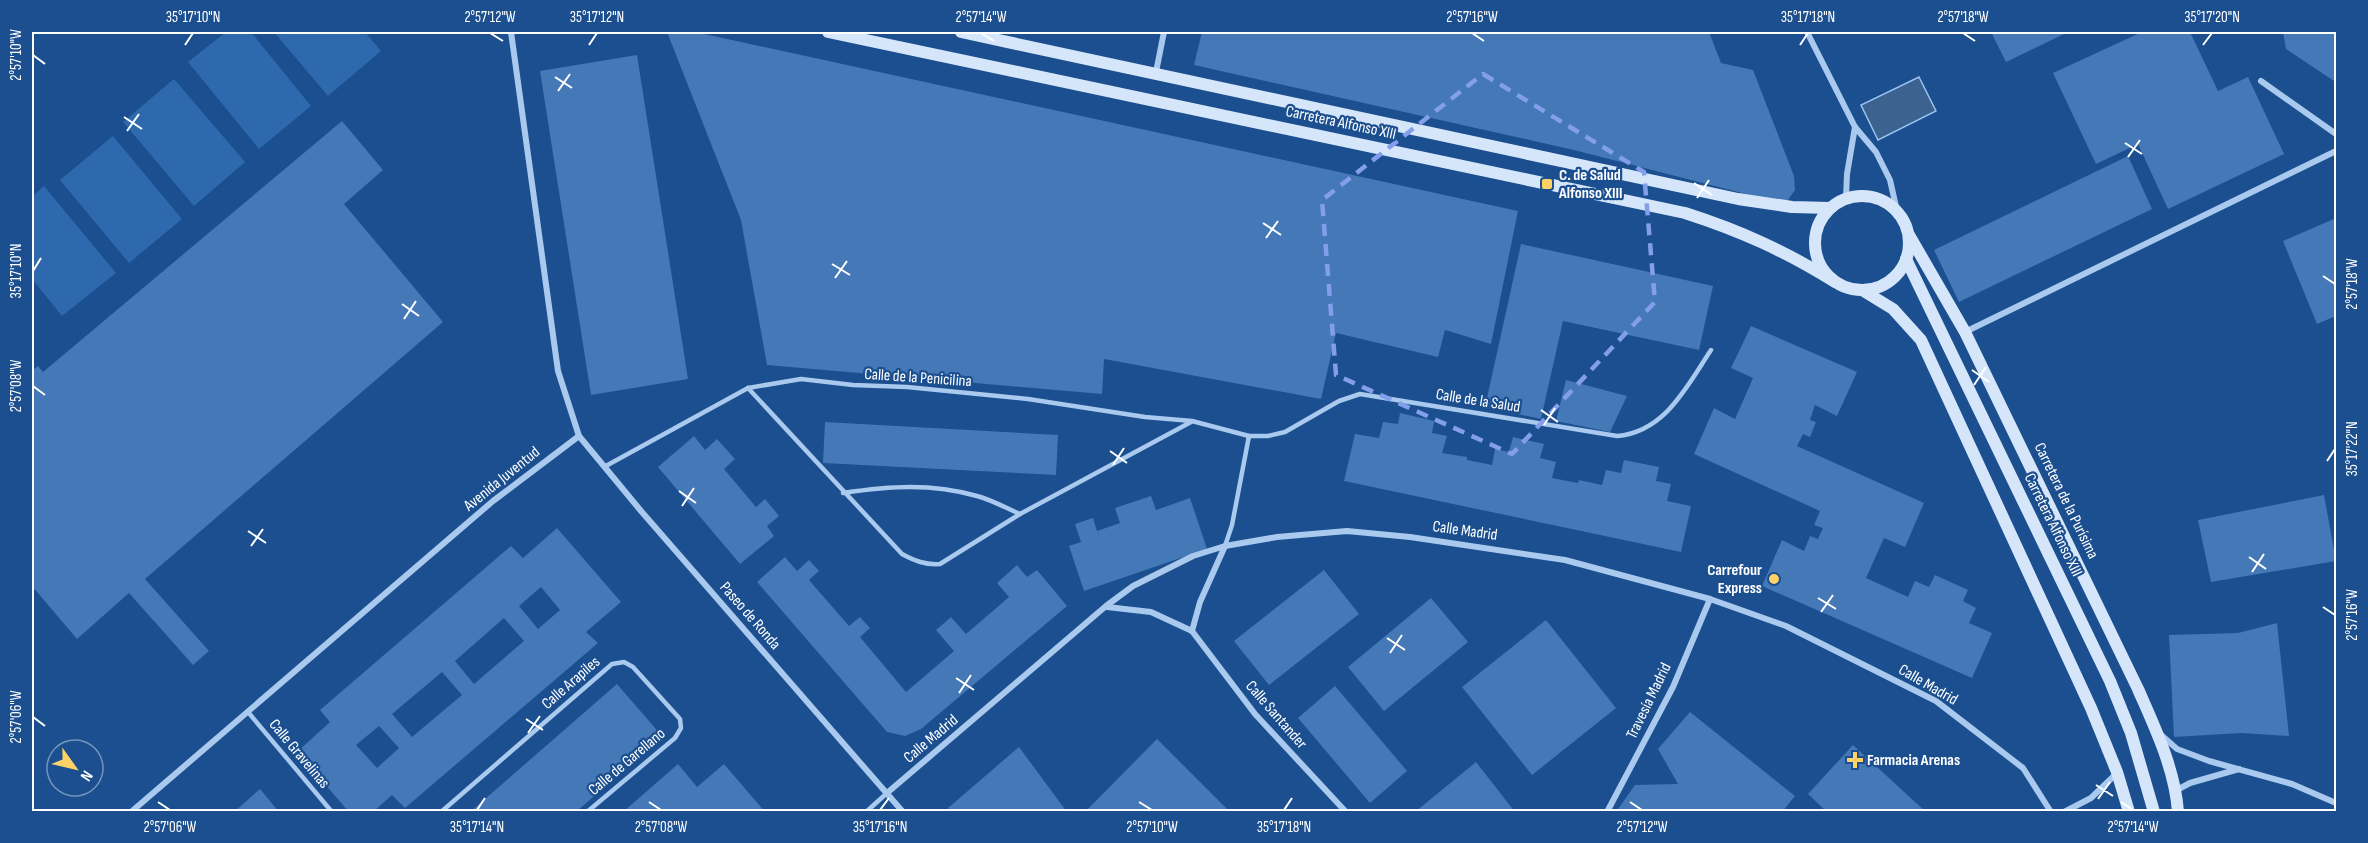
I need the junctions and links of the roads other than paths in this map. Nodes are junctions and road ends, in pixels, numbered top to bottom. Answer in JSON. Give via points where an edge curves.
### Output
{"nodes":[{"id":1,"x":511,"y":32,"type":"edge"},
{"id":2,"x":828,"y":32,"type":"edge"},
{"id":3,"x":961,"y":32,"type":"edge"},
{"id":4,"x":1164,"y":32,"type":"edge"},
{"id":5,"x":1807,"y":32,"type":"edge"},
{"id":6,"x":1156,"y":72,"type":"junction"},
{"id":7,"x":2261,"y":81,"type":"dead end"},
{"id":8,"x":1855,"y":128,"type":"junction"},
{"id":9,"x":2337,"y":134,"type":"edge"},
{"id":10,"x":2337,"y":151,"type":"edge"},
{"id":11,"x":1846,"y":198,"type":"junction"},
{"id":12,"x":1830,"y":208,"type":"junction"},
{"id":13,"x":1898,"y":211,"type":"junction"},
{"id":14,"x":1908,"y":235,"type":"junction"},
{"id":15,"x":1906,"y":259,"type":"junction"},
{"id":16,"x":1835,"y":282,"type":"junction"},
{"id":17,"x":1862,"y":290,"type":"junction"},
{"id":18,"x":1965,"y":332,"type":"junction"},
{"id":19,"x":1712,"y":350,"type":"dead end"},
{"id":20,"x":748,"y":388,"type":"junction"},
{"id":21,"x":1192,"y":421,"type":"junction"},
{"id":22,"x":1249,"y":435,"type":"junction"},
{"id":23,"x":579,"y":436,"type":"junction"},
{"id":24,"x":604,"y":467,"type":"junction"},
{"id":25,"x":843,"y":493,"type":"junction"},
{"id":26,"x":1020,"y":514,"type":"junction"},
{"id":27,"x":1225,"y":546,"type":"junction"},
{"id":28,"x":1710,"y":599,"type":"junction"},
{"id":29,"x":1106,"y":606,"type":"junction"},
{"id":30,"x":1192,"y":631,"type":"junction"},
{"id":31,"x":248,"y":712,"type":"junction"},
{"id":32,"x":681,"y":728,"type":"joint"},
{"id":33,"x":2156,"y":731,"type":"junction"},
{"id":34,"x":2242,"y":769,"type":"junction"},
{"id":35,"x":2117,"y":772,"type":"junction"},
{"id":36,"x":2176,"y":790,"type":"junction"},
{"id":37,"x":887,"y":794,"type":"junction"},
{"id":38,"x":2337,"y":803,"type":"edge"},
{"id":39,"x":131,"y":812,"type":"edge"},
{"id":40,"x":332,"y":812,"type":"edge"},
{"id":41,"x":441,"y":812,"type":"edge"},
{"id":42,"x":587,"y":812,"type":"edge"},
{"id":43,"x":866,"y":812,"type":"edge"},
{"id":44,"x":903,"y":812,"type":"edge"},
{"id":45,"x":1346,"y":812,"type":"edge"},
{"id":46,"x":1607,"y":812,"type":"edge"},
{"id":47,"x":2051,"y":812,"type":"edge"},
{"id":48,"x":2064,"y":812,"type":"edge"},
{"id":49,"x":2129,"y":812,"type":"edge"},
{"id":50,"x":2154,"y":812,"type":"edge"},
{"id":51,"x":2178,"y":812,"type":"edge"}],
"edges":[{"from":1,"to":23,"type":"street","via":[[558,370]]},
{"from":2,"to":16,"type":"street","name":"Carretera Alfonso XIII","via":[[1685,213],[1770,244]]},
{"from":3,"to":6,"type":"street","name":"Carretera Alfonso XIII"},
{"from":4,"to":6,"type":"street"},
{"from":5,"to":8,"type":"street"},
{"from":6,"to":12,"type":"street","name":"Carretera Alfonso XIII","via":[[1738,199]]},
{"from":7,"to":9,"type":"street"},
{"from":8,"to":11,"type":"street"},
{"from":8,"to":13,"type":"street","via":[[1876,152],[1890,180]]},
{"from":10,"to":18,"type":"street"},
{"from":11,"to":12,"type":"street"},
{"from":11,"to":13,"type":"street","via":[[1874,197]]},
{"from":12,"to":16,"type":"street","via":[[1816,231],[1815,246],[1824,272]]},
{"from":13,"to":14,"type":"street"},
{"from":14,"to":15,"type":"street"},
{"from":14,"to":18,"type":"street","name":"Carretera de la Purísima"},
{"from":15,"to":17,"type":"street","via":[[1889,282]]},
{"from":15,"to":50,"type":"street","name":"Carretera Alfonso XIII","via":[[2110,681],[2131,733]]},
{"from":16,"to":17,"type":"street"},
{"from":17,"to":35,"type":"street","via":[[1893,309],[1921,340]]},
{"from":18,"to":33,"type":"street","name":"Carretera de la Purísima"},
{"from":19,"to":22,"type":"lane","name":"Calle de la Salud","via":[[1672,407],[1659,420],[1631,435],[1617,436],[1360,394],[1339,401],[1284,432]]},
{"from":20,"to":21,"type":"lane","name":"Calle de la Penicilina","via":[[801,379],[1028,399]]},
{"from":20,"to":24,"type":"lane","name":"Calle de la Penicilina"},
{"from":20,"to":25,"type":"lane"},
{"from":21,"to":22,"type":"lane","name":"Calle de la Penicilina"},
{"from":21,"to":26,"type":"lane"},
{"from":22,"to":27,"type":"lane"},
{"from":23,"to":24,"type":"street","name":"Paseo de Ronda"},
{"from":23,"to":31,"type":"street","name":"Avenida Juventud","via":[[493,501]]},
{"from":24,"to":37,"type":"street","name":"Paseo de Ronda"},
{"from":25,"to":26,"type":"lane","via":[[888,486],[933,487],[978,496]]},
{"from":25,"to":26,"type":"lane","via":[[902,554],[930,565],[940,564]]},
{"from":27,"to":28,"type":"street","name":"Calle Madrid","via":[[1347,531],[1410,537],[1565,560]]},
{"from":27,"to":29,"type":"street","name":"Calle Madrid","via":[[1162,570]]},
{"from":27,"to":30,"type":"street"},
{"from":28,"to":46,"type":"street","name":"Travesía Madrid","via":[[1673,687]]},
{"from":28,"to":47,"type":"street","name":"Calle Madrid","via":[[1786,626],[1935,701],[2023,768]]},
{"from":29,"to":30,"type":"street","name":"Calle Santander","via":[[1151,612]]},
{"from":29,"to":37,"type":"street","name":"Calle Madrid"},
{"from":30,"to":45,"type":"street","name":"Calle Santander","via":[[1255,714]]},
{"from":31,"to":39,"type":"street","name":"Avenida Juventud"},
{"from":31,"to":40,"type":"lane","name":"Calle Gravelinas"},
{"from":32,"to":41,"type":"lane","name":"Calle Arapiles","via":[[680,719],[633,667],[624,662],[612,664]]},
{"from":32,"to":42,"type":"lane","name":"Calle de Garellano","via":[[675,738]]},
{"from":33,"to":34,"type":"street","via":[[2177,749]]},
{"from":33,"to":36,"type":"street","name":"Carretera de la Purísima"},
{"from":34,"to":36,"type":"street"},
{"from":34,"to":38,"type":"street"},
{"from":35,"to":48,"type":"street","via":[[2091,798]]},
{"from":35,"to":49,"type":"street"},
{"from":36,"to":51,"type":"street"},
{"from":37,"to":43,"type":"lane"},
{"from":37,"to":44,"type":"street","name":"Paseo de Ronda"}]}
